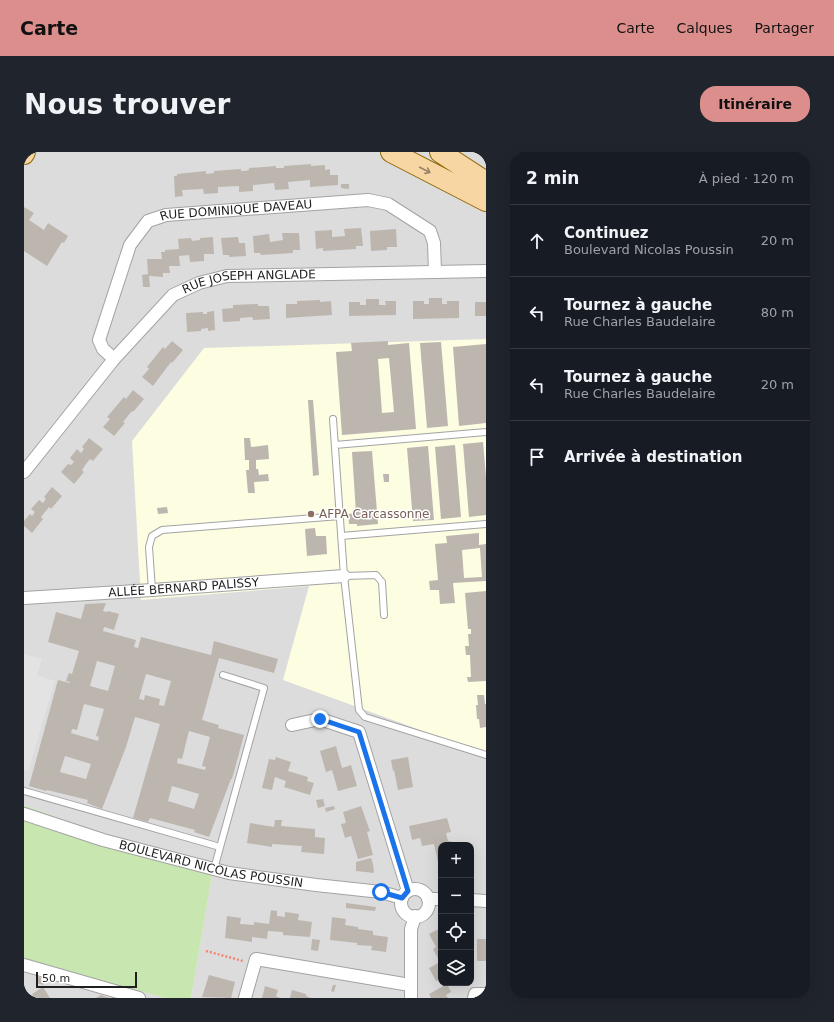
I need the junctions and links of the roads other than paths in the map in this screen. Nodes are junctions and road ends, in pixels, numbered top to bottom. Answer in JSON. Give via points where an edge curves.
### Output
{"nodes":[{"id":1,"x":391,"y":152,"type":"edge"},
{"id":2,"x":440,"y":152,"type":"edge"},
{"id":3,"x":486,"y":182,"type":"edge"},
{"id":4,"x":486,"y":201,"type":"edge"},
{"id":5,"x":486,"y":271,"type":"edge"},
{"id":6,"x":435,"y":272,"type":"junction"},
{"id":7,"x":114,"y":359,"type":"junction"},
{"id":8,"x":333,"y":419,"type":"dead end"},
{"id":9,"x":486,"y":432,"type":"edge"},
{"id":10,"x":335,"y":445,"type":"junction"},
{"id":11,"x":24,"y":472,"type":"edge"},
{"id":12,"x":340,"y":516,"type":"junction"},
{"id":13,"x":486,"y":524,"type":"edge"},
{"id":14,"x":342,"y":536,"type":"junction"},
{"id":15,"x":344,"y":576,"type":"junction"},
{"id":16,"x":152,"y":590,"type":"junction"},
{"id":17,"x":24,"y":598,"type":"edge"},
{"id":18,"x":384,"y":615,"type":"dead end"},
{"id":19,"x":223,"y":674,"type":"dead end"},
{"id":20,"x":292,"y":725,"type":"dead end"},
{"id":21,"x":486,"y":755,"type":"edge"},
{"id":22,"x":24,"y":791,"type":"edge"},
{"id":23,"x":24,"y":814,"type":"edge"},
{"id":24,"x":220,"y":847,"type":"junction"},
{"id":25,"x":214,"y":869,"type":"junction"},
{"id":26,"x":405,"y":895,"type":"junction"},
{"id":27,"x":428,"y":899,"type":"junction"},
{"id":28,"x":438,"y":899,"type":"edge"},
{"id":29,"x":474,"y":900,"type":"edge"},
{"id":30,"x":486,"y":901,"type":"edge"},
{"id":31,"x":415,"y":916,"type":"junction"},
{"id":32,"x":24,"y":965,"type":"edge"},
{"id":33,"x":410,"y":986,"type":"junction"},
{"id":34,"x":486,"y":994,"type":"edge"},
{"id":35,"x":139,"y":998,"type":"edge"},
{"id":36,"x":245,"y":998,"type":"edge"},
{"id":37,"x":411,"y":998,"type":"edge"},
{"id":38,"x":474,"y":998,"type":"edge"}],
"edges":[{"from":1,"to":4,"type":"main road","one_way":true},
{"from":2,"to":3,"type":"main road"},
{"from":5,"to":6,"type":"street","name":"RUE JOSEPH ANGLADE"},
{"from":6,"to":7,"type":"street","name":"RUE JOSEPH ANGLADE","via":[[227,276],[199,283],[173,295]]},
{"from":6,"to":7,"type":"street","name":"RUE DOMINIQUE DAVEAU","via":[[434,243],[430,231],[388,204],[368,200],[166,215],[148,221],[130,245],[99,340],[103,349]]},
{"from":7,"to":11,"type":"street","name":"RUE JOSEPH ANGLADE"},
{"from":8,"to":10,"type":"lane"},
{"from":9,"to":10,"type":"lane"},
{"from":10,"to":12,"type":"lane"},
{"from":12,"to":14,"type":"lane"},
{"from":12,"to":16,"type":"lane","via":[[162,530],[152,536],[149,547]]},
{"from":13,"to":14,"type":"lane"},
{"from":14,"to":15,"type":"lane"},
{"from":15,"to":16,"type":"street","name":"ALLÉE BERNARD PALISSY"},
{"from":15,"to":18,"type":"lane","via":[[376,574],[382,582]]},
{"from":15,"to":21,"type":"lane","via":[[359,710],[365,717]]},
{"from":16,"to":17,"type":"street","name":"ALLÉE BERNARD PALISSY"},
{"from":19,"to":24,"type":"lane","via":[[264,688]]},
{"from":20,"to":26,"type":"street","via":[[320,719],[359,732]]},
{"from":22,"to":24,"type":"lane"},
{"from":23,"to":25,"type":"street","name":"BOULEVARD NICOLAS POUSSIN","via":[[103,840]]},
{"from":24,"to":25,"type":"lane"},
{"from":25,"to":26,"type":"street","name":"BOULEVARD NICOLAS POUSSIN","via":[[316,886]]},
{"from":26,"to":27,"type":"street","via":[[416,889],[427,895]]},
{"from":26,"to":31,"type":"street","via":[[401,903],[404,911]]},
{"from":27,"to":28,"type":"street"},
{"from":27,"to":31,"type":"street","via":[[426,911]]},
{"from":29,"to":30,"type":"street"},
{"from":31,"to":33,"type":"street","via":[[411,929]]},
{"from":32,"to":35,"type":"street"},
{"from":33,"to":36,"type":"street","via":[[256,958]]},
{"from":33,"to":37,"type":"street"},
{"from":34,"to":38,"type":"street","via":[[475,994]]}]}
